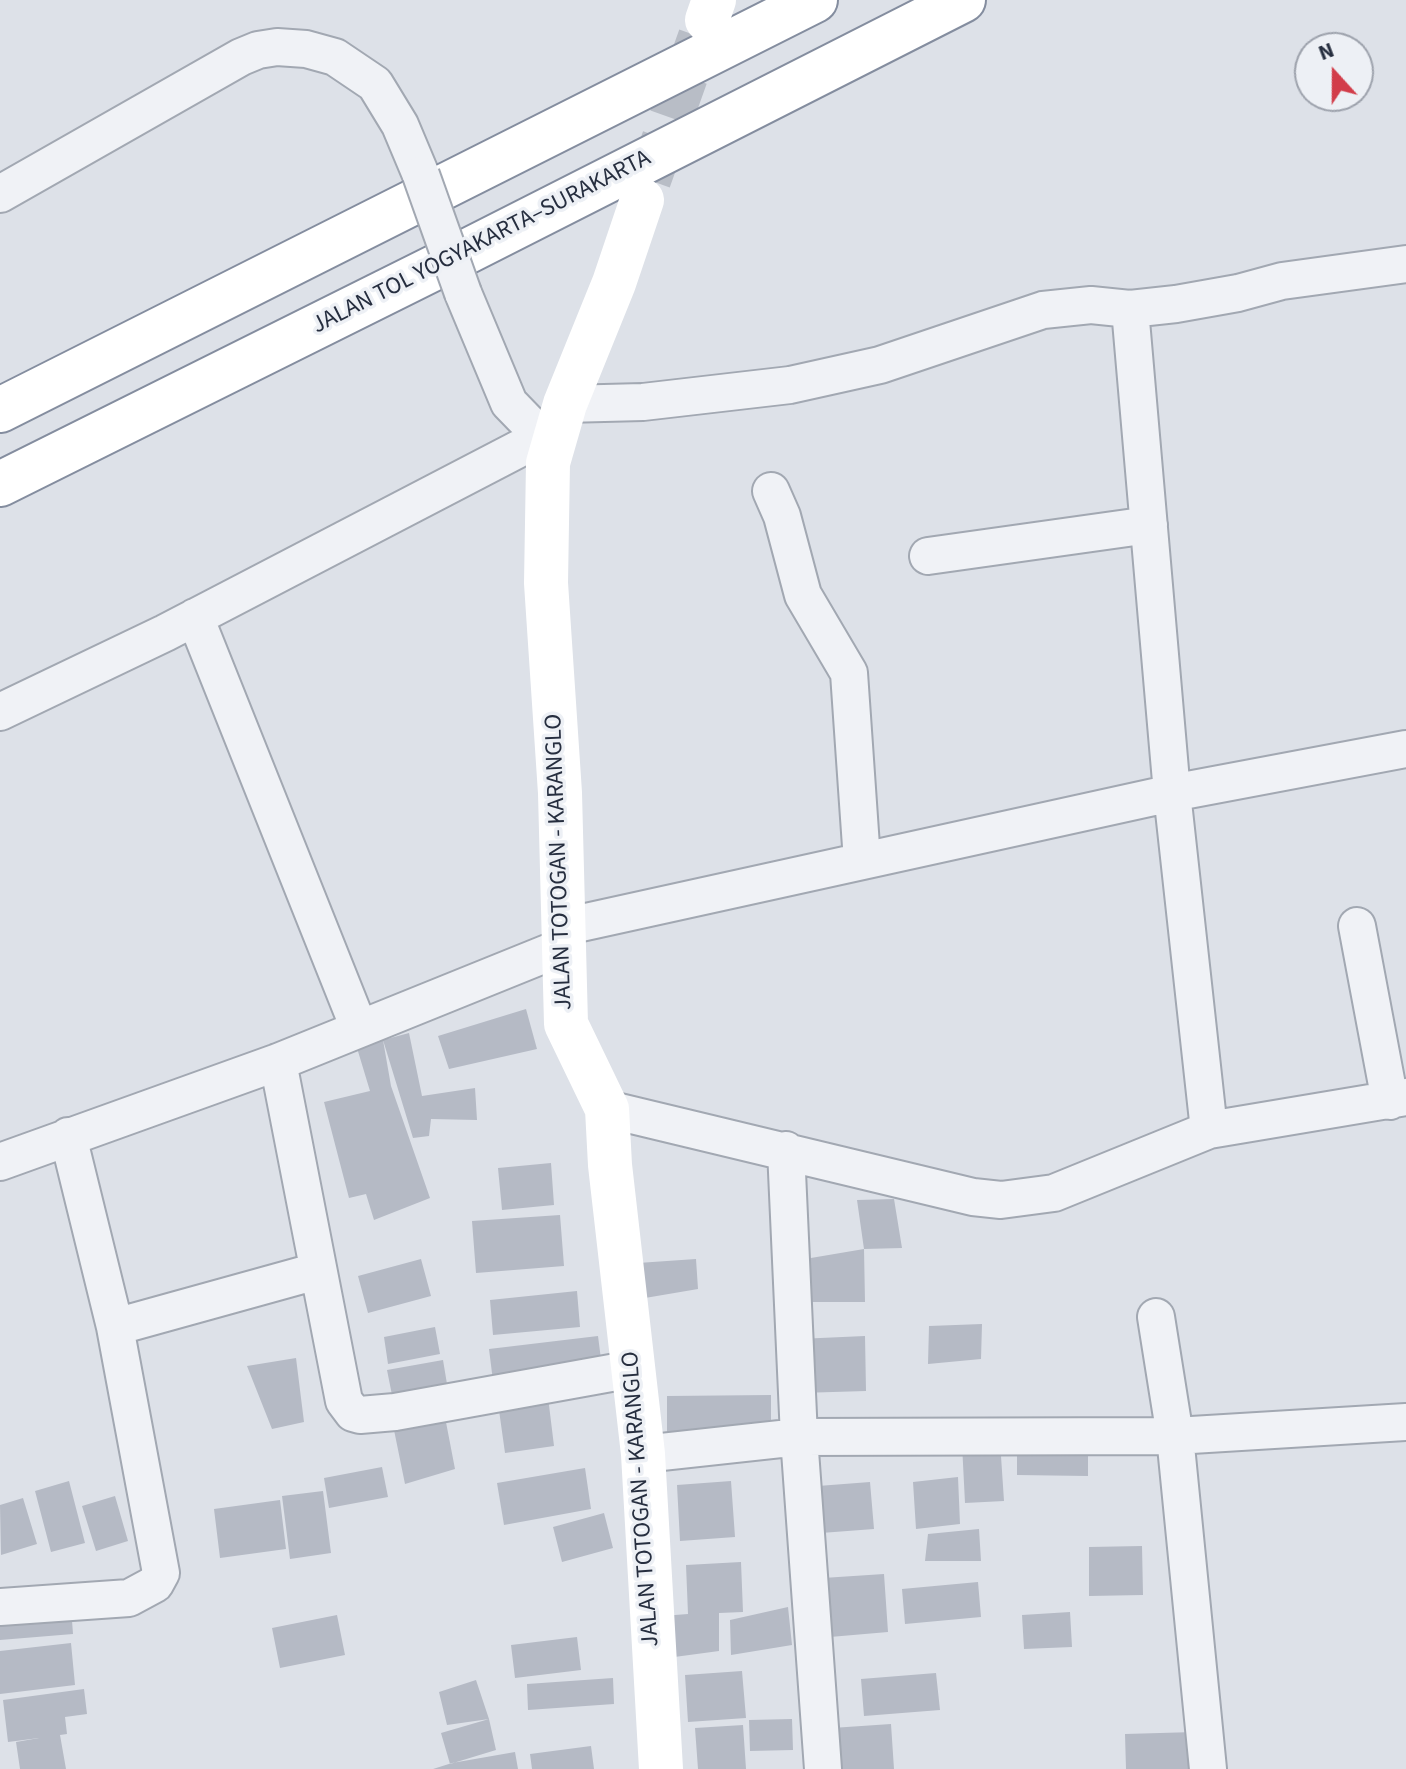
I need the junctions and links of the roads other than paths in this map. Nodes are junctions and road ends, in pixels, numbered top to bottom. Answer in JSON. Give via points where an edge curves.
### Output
{"nodes":[{"id":1,"x":815,"y":0,"type":"edge"},
{"id":2,"x":963,"y":0,"type":"edge"},
{"id":3,"x":0,"y":194,"type":"edge"},
{"id":4,"x":642,"y":200,"type":"tunnel mouth"},
{"id":5,"x":1406,"y":264,"type":"edge"},
{"id":6,"x":1130,"y":309,"type":"junction"},
{"id":7,"x":0,"y":410,"type":"edge"},
{"id":8,"x":554,"y":423,"type":"junction"},
{"id":9,"x":0,"y":484,"type":"edge"},
{"id":10,"x":771,"y":491,"type":"dead end"},
{"id":11,"x":1149,"y":525,"type":"junction"},
{"id":12,"x":928,"y":556,"type":"dead end"},
{"id":13,"x":195,"y":617,"type":"junction"},
{"id":14,"x":0,"y":712,"type":"edge"},
{"id":15,"x":1406,"y":749,"type":"edge"},
{"id":16,"x":1172,"y":793,"type":"junction"},
{"id":17,"x":862,"y":861,"type":"junction"},
{"id":18,"x":1357,"y":926,"type":"dead end"},
{"id":19,"x":564,"y":937,"type":"junction"},
{"id":20,"x":359,"y":1028,"type":"junction"},
{"id":21,"x":278,"y":1062,"type":"junction"},
{"id":22,"x":1398,"y":1099,"type":"edge"},
{"id":23,"x":607,"y":1109,"type":"junction"},
{"id":24,"x":1209,"y":1130,"type":"junction"},
{"id":25,"x":68,"y":1136,"type":"junction"},
{"id":26,"x":786,"y":1150,"type":"junction"},
{"id":27,"x":0,"y":1162,"type":"edge"},
{"id":28,"x":317,"y":1271,"type":"junction"},
{"id":29,"x":1156,"y":1317,"type":"dead end"},
{"id":30,"x":115,"y":1327,"type":"junction"},
{"id":31,"x":633,"y":1369,"type":"junction"},
{"id":32,"x":1406,"y":1422,"type":"edge"},
{"id":33,"x":1175,"y":1436,"type":"junction"},
{"id":34,"x":799,"y":1437,"type":"junction"},
{"id":35,"x":643,"y":1454,"type":"junction"},
{"id":36,"x":0,"y":1607,"type":"edge"},
{"id":37,"x":661,"y":1769,"type":"edge"},
{"id":38,"x":823,"y":1769,"type":"edge"},
{"id":39,"x":1208,"y":1769,"type":"edge"}],
"edges":[{"from":1,"to":7,"type":"main road"},
{"from":2,"to":9,"type":"main road","name":"JALAN TOL YOGYAKARTA–SURAKARTA"},
{"from":3,"to":8,"type":"street","bridge":true,"via":[[258,50],[306,49],[335,57],[375,84],[400,125],[509,403]]},
{"from":4,"to":8,"type":"main road","name":"JALAN TOTOGAN - KARANGLO","via":[[614,283]]},
{"from":5,"to":6,"type":"street"},
{"from":6,"to":8,"type":"street","via":[[1091,305],[1043,310],[880,365],[790,385],[643,402]]},
{"from":6,"to":11,"type":"street"},
{"from":8,"to":13,"type":"street"},
{"from":8,"to":19,"type":"main road","name":"JALAN TOTOGAN - KARANGLO","via":[[546,583]]},
{"from":10,"to":17,"type":"street","via":[[803,595],[849,673]]},
{"from":11,"to":12,"type":"street"},
{"from":11,"to":16,"type":"street"},
{"from":13,"to":14,"type":"street"},
{"from":13,"to":20,"type":"street"},
{"from":15,"to":16,"type":"street"},
{"from":16,"to":17,"type":"street"},
{"from":16,"to":24,"type":"street"},
{"from":17,"to":19,"type":"street"},
{"from":18,"to":22,"type":"street"},
{"from":19,"to":20,"type":"street"},
{"from":19,"to":23,"type":"main road","name":"JALAN TOTOGAN - KARANGLO","via":[[566,1024]]},
{"from":20,"to":21,"type":"street"},
{"from":21,"to":25,"type":"street"},
{"from":21,"to":28,"type":"street"},
{"from":22,"to":24,"type":"street"},
{"from":23,"to":26,"type":"street"},
{"from":23,"to":31,"type":"main road","name":"JALAN TOTOGAN - KARANGLO"},
{"from":24,"to":26,"type":"street","via":[[1054,1193],[1001,1200]]},
{"from":25,"to":27,"type":"street"},
{"from":25,"to":30,"type":"street"},
{"from":26,"to":34,"type":"street"},
{"from":28,"to":30,"type":"street"},
{"from":28,"to":31,"type":"street","via":[[344,1401],[353,1413],[395,1412]]},
{"from":29,"to":33,"type":"street"},
{"from":30,"to":36,"type":"street","via":[[161,1573],[155,1584],[129,1598]]},
{"from":31,"to":35,"type":"main road","name":"JALAN TOTOGAN - KARANGLO"},
{"from":32,"to":33,"type":"street"},
{"from":33,"to":34,"type":"street"},
{"from":33,"to":39,"type":"street"},
{"from":34,"to":35,"type":"street"},
{"from":34,"to":38,"type":"street"},
{"from":35,"to":37,"type":"main road","name":"JALAN TOTOGAN - KARANGLO"}]}
